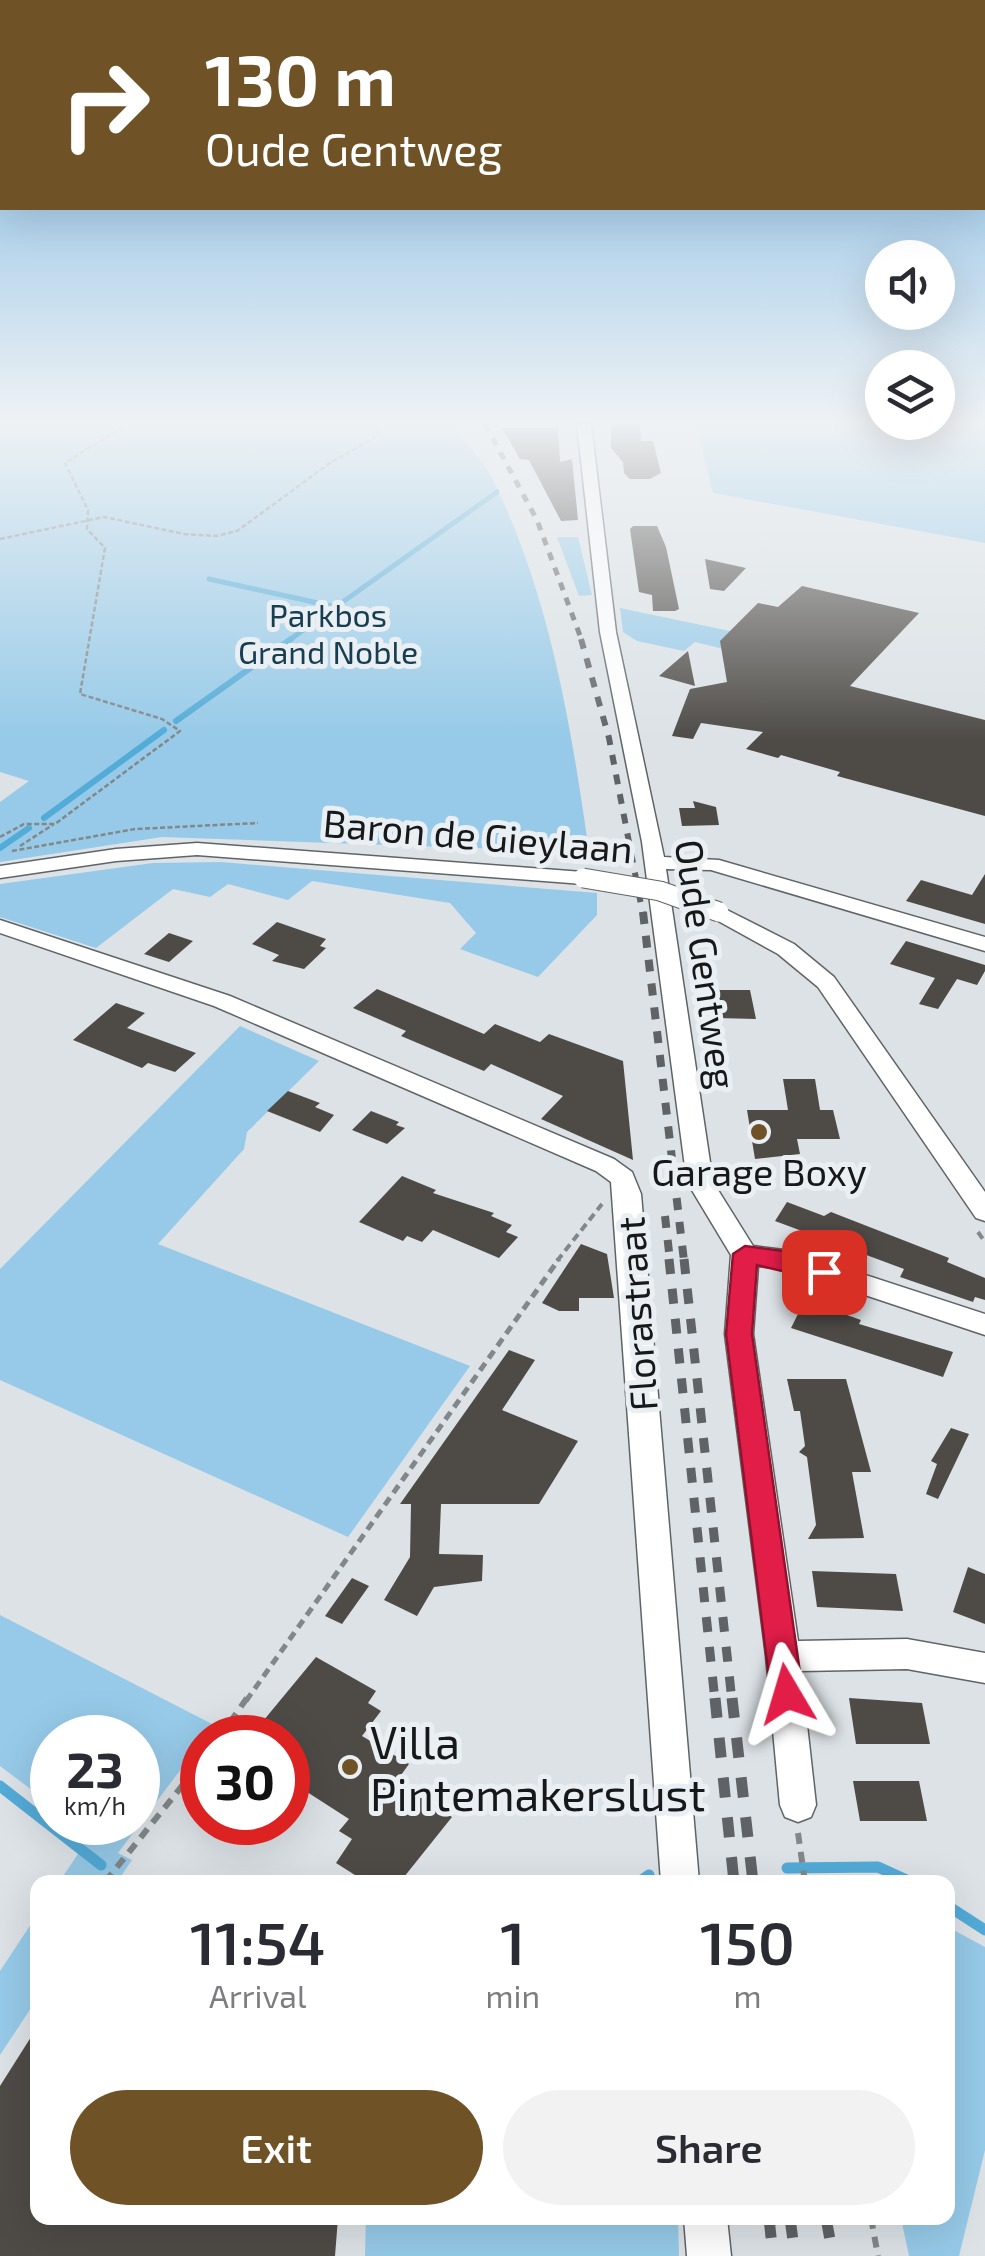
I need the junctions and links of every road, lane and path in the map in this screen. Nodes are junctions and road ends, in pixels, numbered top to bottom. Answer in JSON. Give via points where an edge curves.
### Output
{"nodes":[{"id":1,"x":56,"y":529,"type":"edge"},
{"id":2,"x":90,"y":529,"type":"edge"},
{"id":3,"x":160,"y":529,"type":"edge"},
{"id":4,"x":239,"y":529,"type":"edge"},
{"id":5,"x":596,"y":529,"type":"edge"},
{"id":6,"x":0,"y":539,"type":"edge"},
{"id":7,"x":258,"y":823,"type":"dead end"},
{"id":8,"x":55,"y":824,"type":"junction"},
{"id":9,"x":0,"y":837,"type":"edge"},
{"id":10,"x":16,"y":848,"type":"junction"},
{"id":11,"x":0,"y":859,"type":"edge"},
{"id":12,"x":656,"y":863,"type":"junction"},
{"id":13,"x":0,"y":872,"type":"edge"},
{"id":14,"x":0,"y":926,"type":"edge"},
{"id":15,"x":985,"y":944,"type":"edge"},
{"id":16,"x":626,"y":1186,"type":"junction"},
{"id":17,"x":985,"y":1212,"type":"edge"},
{"id":18,"x":745,"y":1254,"type":"junction"},
{"id":19,"x":985,"y":1325,"type":"edge"},
{"id":20,"x":783,"y":1656,"type":"junction"},
{"id":21,"x":985,"y":1668,"type":"edge"},
{"id":22,"x":236,"y":1715,"type":"edge"},
{"id":23,"x":180,"y":1788,"type":"edge"},
{"id":24,"x":798,"y":1805,"type":"dead end"},
{"id":25,"x":798,"y":1850,"type":"dead end"},
{"id":26,"x":111,"y":1875,"type":"edge"},
{"id":27,"x":679,"y":1875,"type":"edge"},
{"id":28,"x":803,"y":1875,"type":"edge"},
{"id":29,"x":707,"y":2225,"type":"edge"},
{"id":30,"x":872,"y":2225,"type":"edge"},
{"id":31,"x":709,"y":2256,"type":"edge"},
{"id":32,"x":878,"y":2256,"type":"edge"}],
"edges":[{"from":1,"to":6,"type":"path"},
{"from":2,"to":8,"type":"path","via":[[105,548],[80,694],[162,719],[180,732]]},
{"from":3,"to":4,"type":"path","via":[[216,536]]},
{"from":5,"to":12,"type":"street","name":"Oude Gentweg","via":[[608,632]]},
{"from":7,"to":10,"type":"path","via":[[136,829]]},
{"from":8,"to":9,"type":"path","via":[[24,824]]},
{"from":8,"to":10,"type":"path"},
{"from":10,"to":11,"type":"path"},
{"from":12,"to":15,"type":"street","via":[[728,868]]},
{"from":12,"to":18,"type":"street","name":"Oude Gentweg","via":[[700,1182]]},
{"from":13,"to":17,"type":"street","name":"Baron de Gieylaan","bridge":true,"via":[[197,850],[583,878],[648,888],[719,912],[786,948],[826,982]]},
{"from":14,"to":16,"type":"street","name":"Florastraat","via":[[254,1014],[604,1165]]},
{"from":16,"to":22,"type":"path","via":[[592,1212]]},
{"from":16,"to":27,"type":"street","name":"Florastraat"},
{"from":18,"to":19,"type":"street","via":[[792,1261]]},
{"from":18,"to":20,"type":"street","via":[[739,1334]]},
{"from":20,"to":21,"type":"street","via":[[906,1654]]},
{"from":20,"to":24,"type":"street"},
{"from":23,"to":26,"type":"path"},
{"from":25,"to":28,"type":"path"},
{"from":29,"to":31,"type":"street"},
{"from":30,"to":32,"type":"path"}]}
